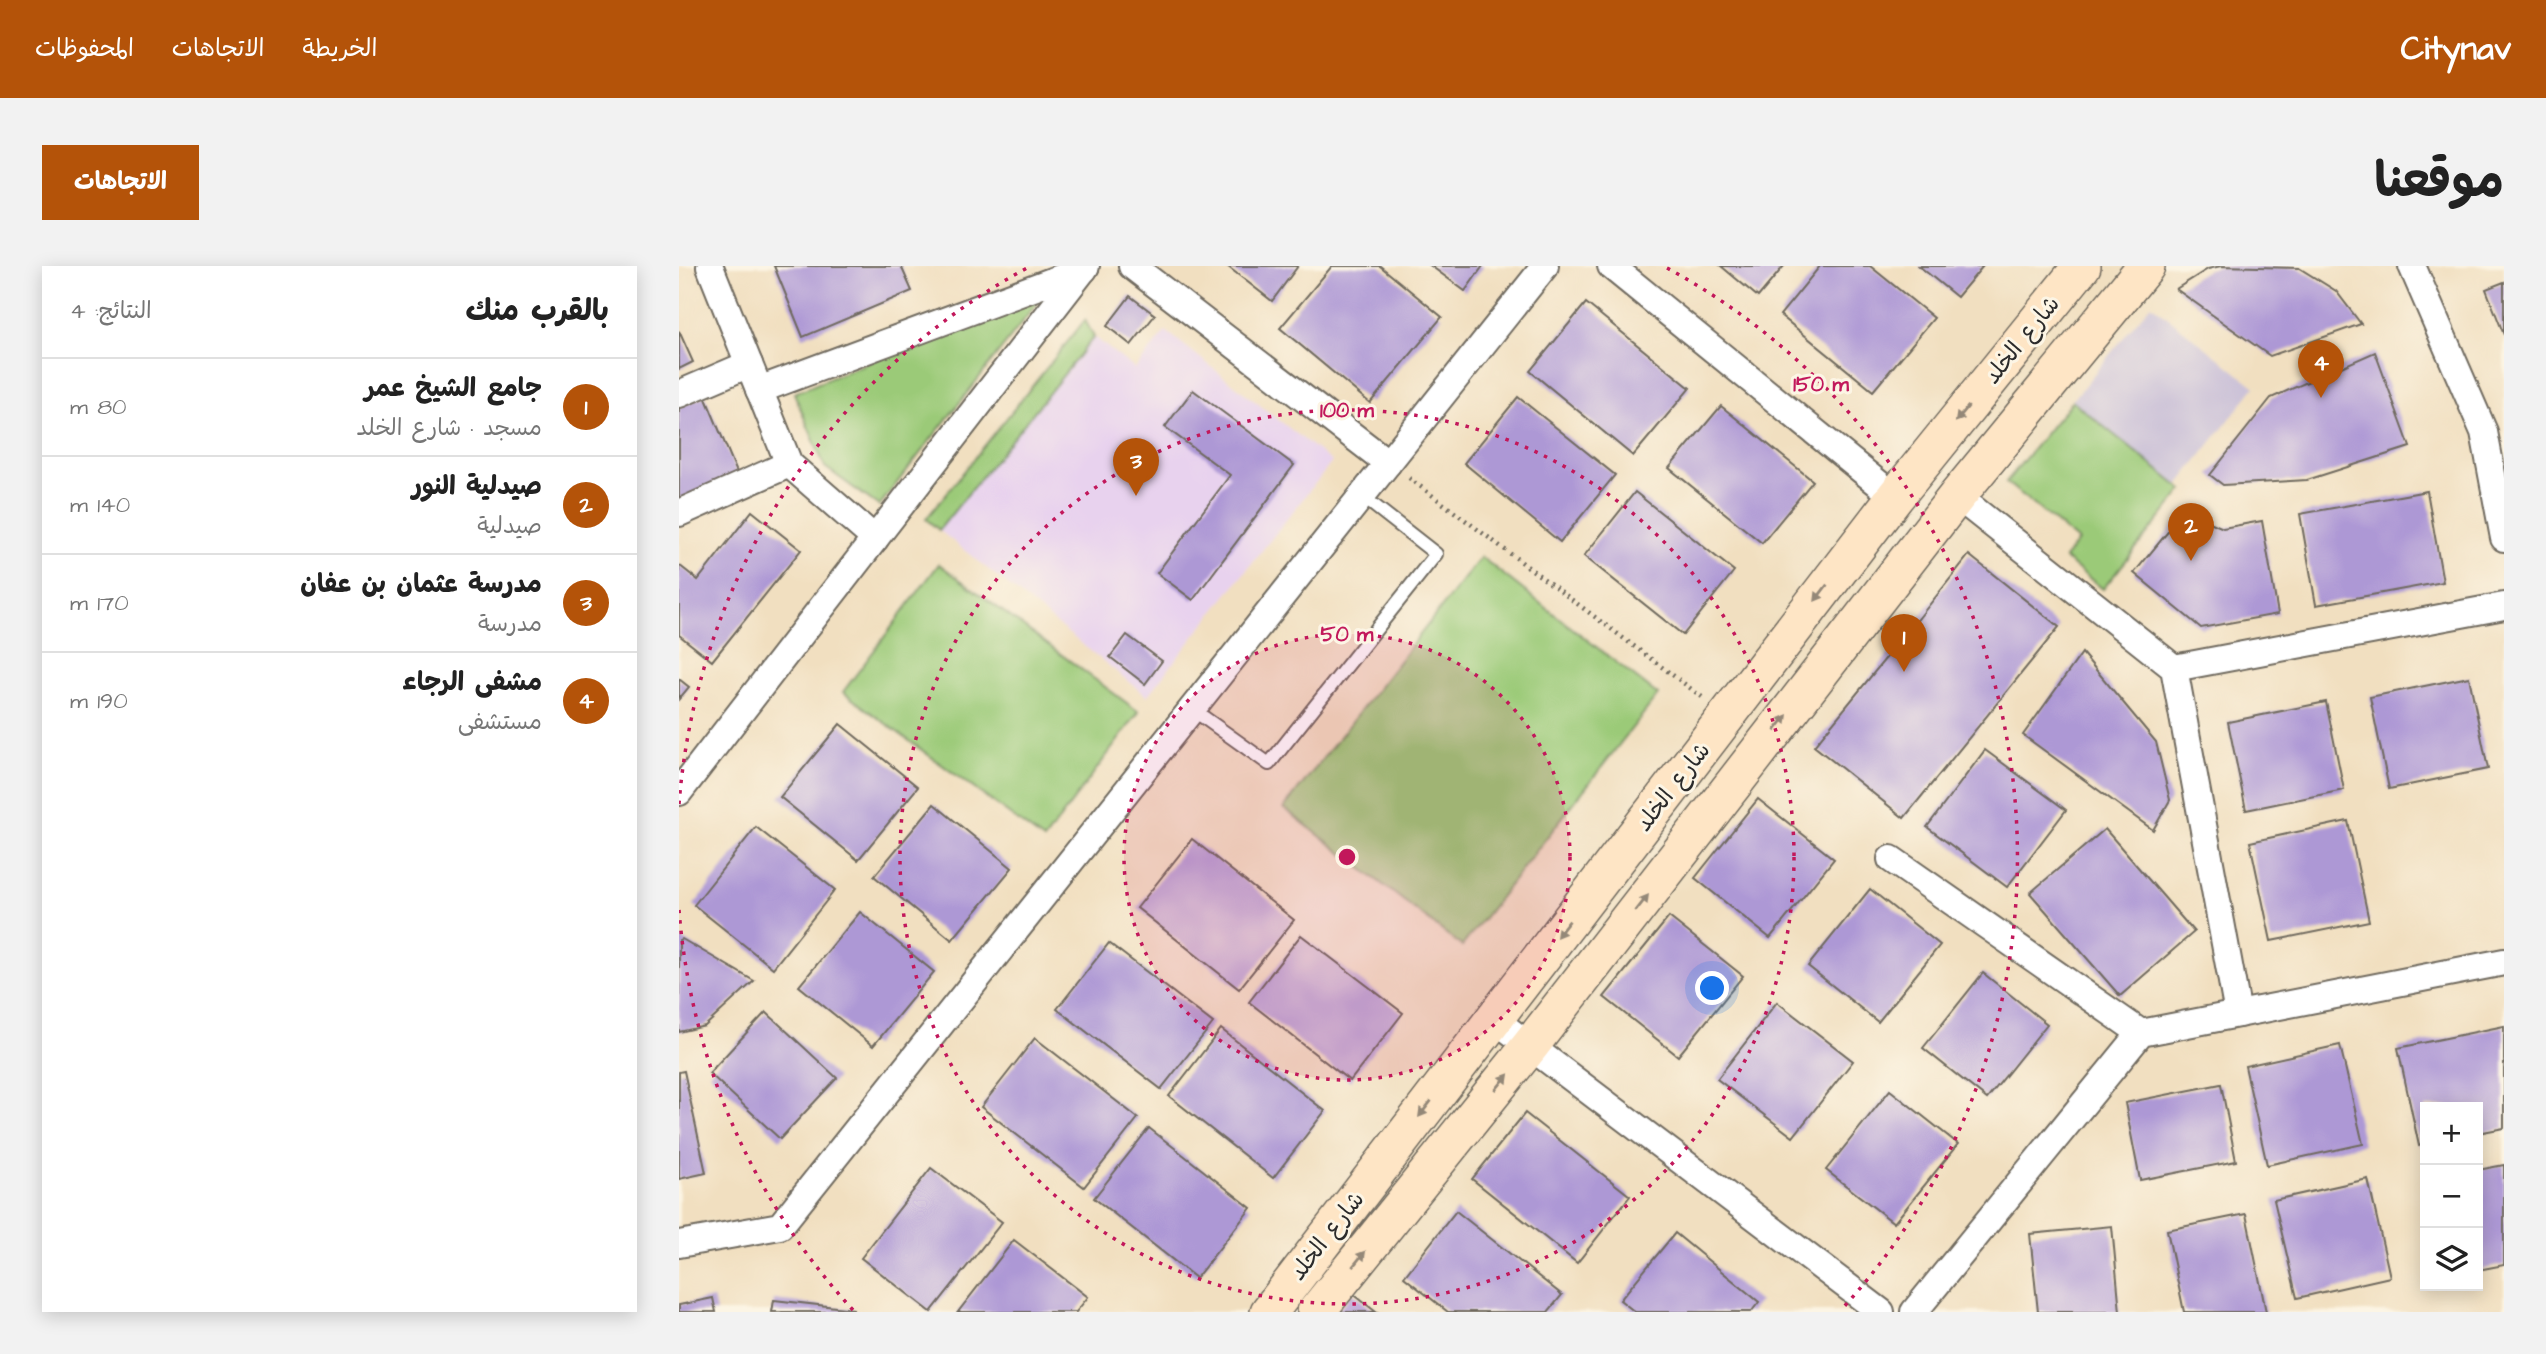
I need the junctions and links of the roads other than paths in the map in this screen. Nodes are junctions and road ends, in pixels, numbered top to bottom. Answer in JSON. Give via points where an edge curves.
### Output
{"nodes":[{"id":1,"x":1132,"y":266,"type":"edge"},
{"id":2,"x":1545,"y":266,"type":"edge"},
{"id":3,"x":1611,"y":266,"type":"edge"},
{"id":4,"x":2082,"y":266,"type":"edge"},
{"id":5,"x":2146,"y":266,"type":"edge"},
{"id":6,"x":2412,"y":266,"type":"edge"},
{"id":7,"x":710,"y":267,"type":"edge"},
{"id":8,"x":1085,"y":268,"type":"edge"},
{"id":9,"x":749,"y":364,"type":"junction"},
{"id":10,"x":759,"y":390,"type":"junction"},
{"id":11,"x":679,"y":394,"type":"edge"},
{"id":12,"x":1388,"y":463,"type":"junction"},
{"id":13,"x":789,"y":464,"type":"junction"},
{"id":14,"x":1362,"y":496,"type":"junction"},
{"id":15,"x":1957,"y":496,"type":"junction"},
{"id":16,"x":1895,"y":497,"type":"junction"},
{"id":17,"x":679,"y":513,"type":"edge"},
{"id":18,"x":2504,"y":538,"type":"edge"},
{"id":19,"x":875,"y":539,"type":"junction"},
{"id":20,"x":2504,"y":606,"type":"edge"},
{"id":21,"x":2173,"y":668,"type":"junction"},
{"id":22,"x":1192,"y":709,"type":"junction"},
{"id":23,"x":679,"y":792,"type":"edge"},
{"id":24,"x":1891,"y":859,"type":"dead end"},
{"id":25,"x":2504,"y":962,"type":"edge"},
{"id":26,"x":2238,"y":1014,"type":"junction"},
{"id":27,"x":1494,"y":1019,"type":"junction"},
{"id":28,"x":2141,"y":1033,"type":"junction"},
{"id":29,"x":1530,"y":1046,"type":"junction"},
{"id":30,"x":679,"y":1244,"type":"edge"},
{"id":31,"x":1269,"y":1312,"type":"edge"},
{"id":32,"x":1316,"y":1312,"type":"edge"},
{"id":33,"x":1881,"y":1312,"type":"edge"},
{"id":34,"x":1914,"y":1312,"type":"edge"}],
"edges":[{"from":1,"to":12,"type":"street"},
{"from":2,"to":12,"type":"street"},
{"from":3,"to":16,"type":"street"},
{"from":4,"to":16,"type":"street","name":"شارع الخلد","one_way":true},
{"from":5,"to":15,"type":"street"},
{"from":6,"to":18,"type":"street","via":[[2484,432]]},
{"from":7,"to":9,"type":"street"},
{"from":8,"to":10,"type":"street"},
{"from":8,"to":19,"type":"street"},
{"from":9,"to":10,"type":"street"},
{"from":9,"to":11,"type":"street"},
{"from":10,"to":13,"type":"street"},
{"from":12,"to":14,"type":"street"},
{"from":13,"to":17,"type":"street"},
{"from":13,"to":19,"type":"street"},
{"from":14,"to":22,"type":"street"},
{"from":14,"to":22,"type":"lane","via":[[1436,554],[1395,607],[1269,764]]},
{"from":15,"to":21,"type":"street"},
{"from":29,"to":15,"type":"street","one_way":true},
{"from":16,"to":27,"type":"street","name":"شارع الخلد","one_way":true},
{"from":19,"to":23,"type":"street"},
{"from":20,"to":21,"type":"street"},
{"from":21,"to":26,"type":"street"},
{"from":22,"to":30,"type":"street","via":[[781,1226]]},
{"from":24,"to":28,"type":"street"},
{"from":25,"to":26,"type":"street"},
{"from":26,"to":28,"type":"street"},
{"from":27,"to":29,"type":"street"},
{"from":27,"to":31,"type":"street","name":"شارع الخلد","one_way":true},
{"from":28,"to":34,"type":"street"},
{"from":32,"to":29,"type":"street","one_way":true},
{"from":29,"to":33,"type":"street"}]}
